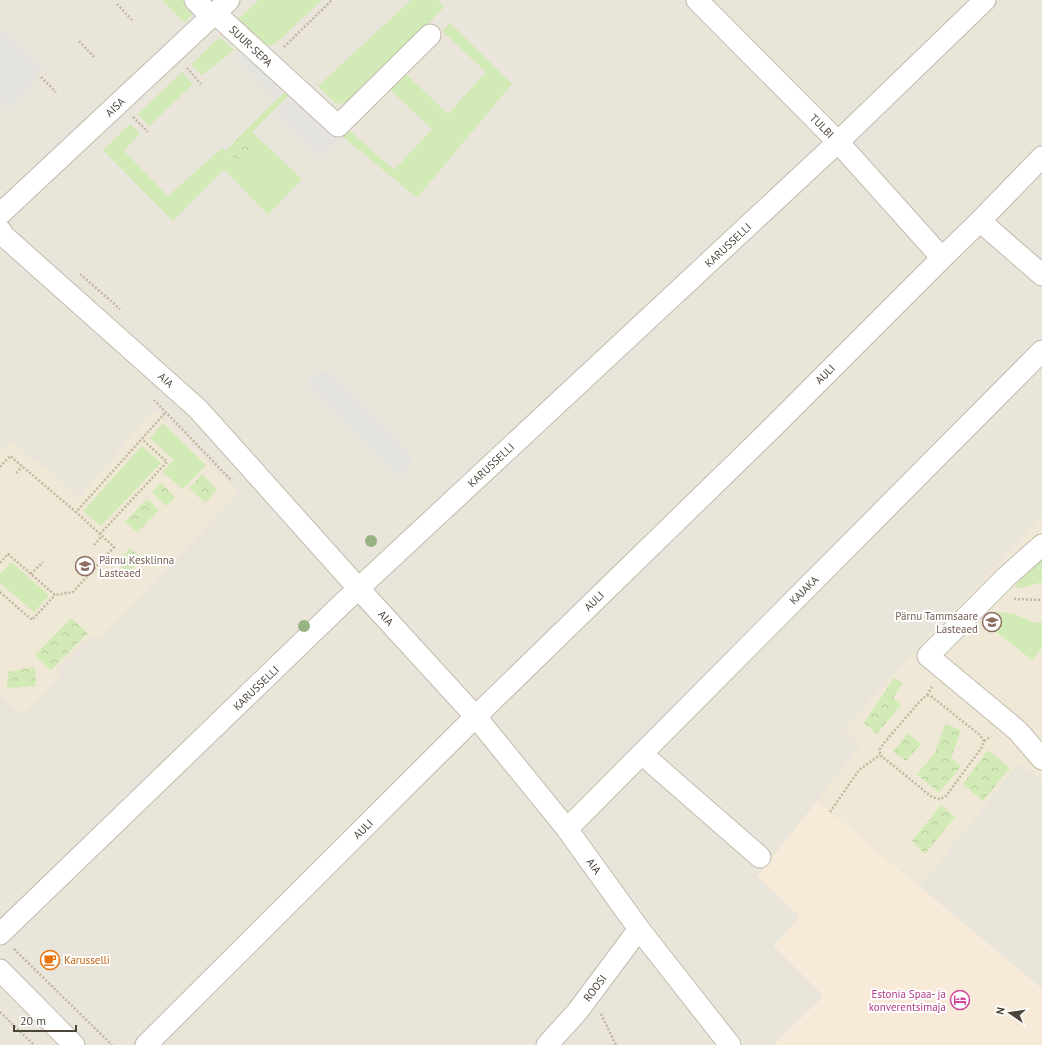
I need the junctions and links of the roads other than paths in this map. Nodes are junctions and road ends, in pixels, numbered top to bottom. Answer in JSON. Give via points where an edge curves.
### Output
{"nodes":[{"id":1,"x":195,"y":0,"type":"edge"},
{"id":2,"x":697,"y":0,"type":"edge"},
{"id":3,"x":986,"y":0,"type":"edge"},
{"id":4,"x":219,"y":10,"type":"edge"},
{"id":5,"x":430,"y":35,"type":"dead end"},
{"id":6,"x":838,"y":142,"type":"junction"},
{"id":7,"x":1042,"y":157,"type":"edge"},
{"id":8,"x":0,"y":214,"type":"edge"},
{"id":9,"x":980,"y":221,"type":"junction"},
{"id":10,"x":0,"y":230,"type":"edge"},
{"id":11,"x":942,"y":258,"type":"junction"},
{"id":12,"x":1042,"y":275,"type":"edge"},
{"id":13,"x":1042,"y":350,"type":"edge"},
{"id":14,"x":1042,"y":545,"type":"edge"},
{"id":15,"x":359,"y":589,"type":"junction"},
{"id":16,"x":476,"y":716,"type":"junction"},
{"id":17,"x":642,"y":754,"type":"junction"},
{"id":18,"x":1042,"y":759,"type":"edge"},
{"id":19,"x":567,"y":829,"type":"junction"},
{"id":20,"x":760,"y":857,"type":"dead end"},
{"id":21,"x":639,"y":929,"type":"junction"},
{"id":22,"x":6,"y":940,"type":"edge"},
{"id":23,"x":0,"y":970,"type":"edge"},
{"id":24,"x":74,"y":1045,"type":"edge"},
{"id":25,"x":146,"y":1045,"type":"edge"},
{"id":26,"x":547,"y":1045,"type":"edge"},
{"id":27,"x":730,"y":1045,"type":"edge"}],
"edges":[{"from":1,"to":4,"type":"street","name":"SUUR-SEPA"},
{"from":2,"to":6,"type":"street","name":"TULBI"},
{"from":3,"to":6,"type":"street","name":"KARUSSELLI"},
{"from":4,"to":5,"type":"street","name":"SUUR-SEPA","via":[[258,52],[338,126]]},
{"from":4,"to":8,"type":"street","name":"AISA"},
{"from":6,"to":11,"type":"street","name":"TULBI"},
{"from":6,"to":15,"type":"street","name":"KARUSSELLI"},
{"from":7,"to":9,"type":"street","name":"AULI"},
{"from":9,"to":11,"type":"street","name":"AULI"},
{"from":9,"to":12,"type":"street"},
{"from":10,"to":15,"type":"street","name":"AIA","via":[[198,409]]},
{"from":11,"to":16,"type":"street","name":"AULI"},
{"from":13,"to":17,"type":"street","name":"KAJAKA"},
{"from":14,"to":18,"type":"street","via":[[1006,576],[928,656],[1018,732]]},
{"from":15,"to":16,"type":"street","name":"AIA"},
{"from":15,"to":22,"type":"street","name":"KARUSSELLI"},
{"from":16,"to":19,"type":"street","name":"AIA"},
{"from":16,"to":25,"type":"street","name":"AULI"},
{"from":17,"to":19,"type":"street","name":"KAJAKA"},
{"from":17,"to":20,"type":"street"},
{"from":19,"to":21,"type":"street","name":"AIA"},
{"from":21,"to":26,"type":"street","name":"ROOSI","via":[[577,1012]]},
{"from":21,"to":27,"type":"street","name":"AIA"},
{"from":23,"to":24,"type":"street"}]}
